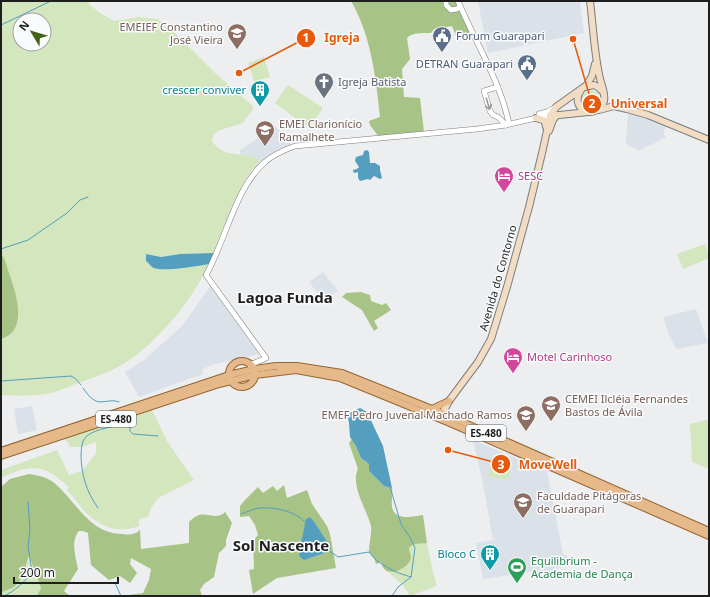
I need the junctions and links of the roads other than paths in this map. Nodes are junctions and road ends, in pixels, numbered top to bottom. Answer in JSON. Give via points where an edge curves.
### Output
{"nodes":[{"id":1,"x":446,"y":1,"type":"edge"},
{"id":2,"x":458,"y":1,"type":"edge"},
{"id":3,"x":590,"y":1,"type":"edge"},
{"id":4,"x":460,"y":7,"type":"junction"},
{"id":5,"x":596,"y":50,"type":"junction"},
{"id":6,"x":498,"y":87,"type":"junction"},
{"id":7,"x":584,"y":87,"type":"junction"},
{"id":8,"x":603,"y":92,"type":"junction"},
{"id":9,"x":604,"y":98,"type":"junction"},
{"id":10,"x":614,"y":106,"type":"junction"},
{"id":11,"x":556,"y":107,"type":"junction"},
{"id":12,"x":592,"y":112,"type":"junction"},
{"id":13,"x":557,"y":115,"type":"junction"},
{"id":14,"x":550,"y":116,"type":"junction"},
{"id":15,"x":536,"y":118,"type":"junction"},
{"id":16,"x":507,"y":124,"type":"junction"},
{"id":17,"x":546,"y":132,"type":"junction"},
{"id":18,"x":709,"y":140,"type":"edge"},
{"id":19,"x":543,"y":149,"type":"junction"},
{"id":20,"x":253,"y":369,"type":"junction"},
{"id":21,"x":230,"y":378,"type":"junction"},
{"id":22,"x":449,"y":401,"type":"junction"},
{"id":23,"x":432,"y":409,"type":"junction"},
{"id":24,"x":443,"y":417,"type":"junction"},
{"id":25,"x":1,"y":451,"type":"edge"},
{"id":26,"x":1,"y":456,"type":"edge"},
{"id":27,"x":546,"y":462,"type":"junction"},
{"id":28,"x":709,"y":531,"type":"edge"},
{"id":29,"x":709,"y":536,"type":"edge"}],
"edges":[{"from":1,"to":4,"type":"street","via":[[451,10]]},
{"from":2,"to":4,"type":"street"},
{"from":3,"to":5,"type":"main road"},
{"from":4,"to":6,"type":"street"},
{"from":5,"to":7,"type":"main road","via":[[592,76]]},
{"from":5,"to":8,"type":"main road"},
{"from":6,"to":16,"type":"street"},
{"from":6,"to":16,"type":"street","one_way":true,"via":[[484,91],[490,111]]},
{"from":7,"to":8,"type":"main road","via":[[595,86]]},
{"from":7,"to":11,"type":"main road"},
{"from":7,"to":12,"type":"main road","via":[[578,97],[579,104],[584,110]]},
{"from":8,"to":9,"type":"main road"},
{"from":9,"to":10,"type":"main road"},
{"from":9,"to":12,"type":"main road","via":[[601,107]]},
{"from":10,"to":12,"type":"main road"},
{"from":10,"to":18,"type":"main road","via":[[648,115]]},
{"from":11,"to":14,"type":"main road","name":"Avenida do Contorno"},
{"from":11,"to":16,"type":"street"},
{"from":12,"to":13,"type":"main road"},
{"from":13,"to":14,"type":"main road"},
{"from":13,"to":19,"type":"main road","name":"Avenida do Contorno"},
{"from":14,"to":15,"type":"street"},
{"from":14,"to":17,"type":"main road","name":"Avenida do Contorno"},
{"from":15,"to":16,"type":"street"},
{"from":15,"to":17,"type":"main road","via":[[545,122]]},
{"from":16,"to":20,"type":"street","via":[[412,136],[295,146],[265,162],[242,192],[206,275],[266,358]]},
{"from":17,"to":19,"type":"main road","name":"Avenida do Contorno"},
{"from":19,"to":22,"type":"main road","name":"Avenida do Contorno","via":[[491,339],[478,362]]},
{"from":20,"to":21,"type":"main road","number":"ES-480"},
{"from":20,"to":21,"type":"main road","via":[[244,362],[237,363],[232,367]]},
{"from":20,"to":21,"type":"main road","via":[[252,383],[245,387],[237,386]]},
{"from":20,"to":23,"type":"main road","number":"ES-480","via":[[297,366],[342,373]]},
{"from":20,"to":24,"type":"main road","number":"ES-480","via":[[296,370],[340,378]]},
{"from":21,"to":25,"type":"main road","number":"ES-480"},
{"from":21,"to":26,"type":"main road","number":"ES-480"},
{"from":22,"to":23,"type":"main road"},
{"from":22,"to":24,"type":"main road","name":"Avenida do Contorno"},
{"from":23,"to":24,"type":"main road","number":"ES-480"},
{"from":24,"to":27,"type":"main road","number":"ES-480"},
{"from":27,"to":28,"type":"main road","number":"ES-480"},
{"from":27,"to":29,"type":"main road","number":"ES-480"}]}
